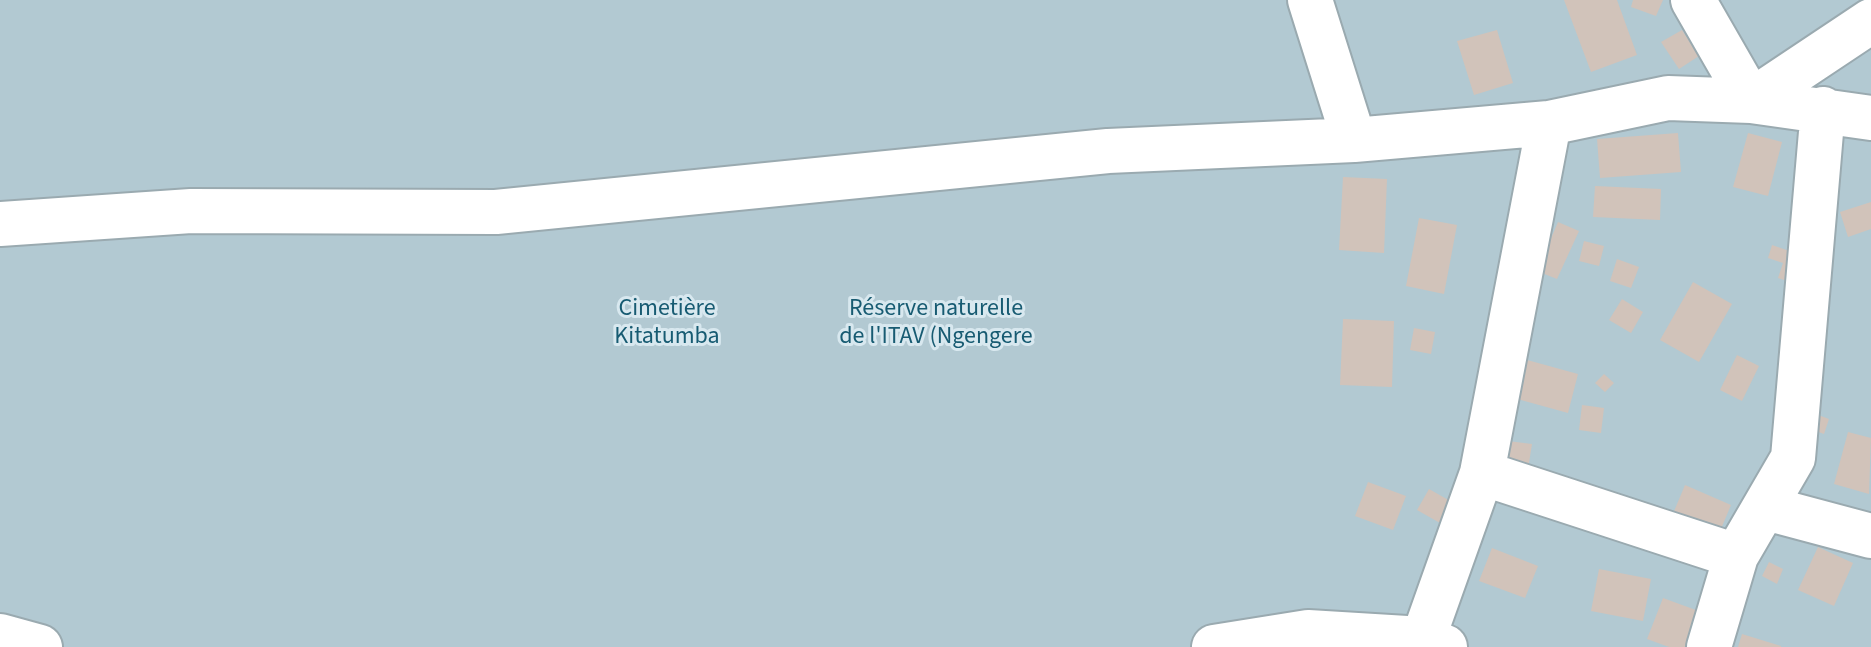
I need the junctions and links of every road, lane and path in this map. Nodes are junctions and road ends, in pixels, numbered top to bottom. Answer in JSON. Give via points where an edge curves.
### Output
{"nodes":[{"id":1,"x":1310,"y":0,"type":"edge"},
{"id":2,"x":1693,"y":0,"type":"edge"},
{"id":3,"x":1871,"y":21,"type":"edge"},
{"id":4,"x":1751,"y":101,"type":"junction"},
{"id":5,"x":1823,"y":109,"type":"junction"},
{"id":6,"x":1871,"y":118,"type":"edge"},
{"id":7,"x":1549,"y":123,"type":"junction"},
{"id":8,"x":1354,"y":140,"type":"junction"},
{"id":9,"x":0,"y":224,"type":"edge"},
{"id":10,"x":1482,"y":473,"type":"junction"},
{"id":11,"x":1766,"y":508,"type":"junction"},
{"id":12,"x":1871,"y":536,"type":"edge"},
{"id":13,"x":1736,"y":556,"type":"junction"},
{"id":14,"x":0,"y":636,"type":"edge"},
{"id":15,"x":1434,"y":643,"type":"edge"},
{"id":16,"x":40,"y":647,"type":"edge"},
{"id":17,"x":1214,"y":647,"type":"edge"},
{"id":18,"x":1709,"y":647,"type":"edge"}],
"edges":[{"from":1,"to":8,"type":"street"},
{"from":2,"to":4,"type":"street"},
{"from":3,"to":4,"type":"street"},
{"from":4,"to":5,"type":"street"},
{"from":4,"to":7,"type":"street","via":[[1668,98]]},
{"from":5,"to":6,"type":"street"},
{"from":5,"to":11,"type":"street","via":[[1793,458]]},
{"from":7,"to":8,"type":"street"},
{"from":7,"to":10,"type":"street"},
{"from":8,"to":9,"type":"street","via":[[1108,151],[496,212],[191,211]]},
{"from":10,"to":13,"type":"street"},
{"from":10,"to":15,"type":"street"},
{"from":11,"to":12,"type":"street"},
{"from":11,"to":13,"type":"street"},
{"from":13,"to":18,"type":"street"},
{"from":14,"to":16,"type":"street"},
{"from":15,"to":17,"type":"street","via":[[1308,632]]}]}
